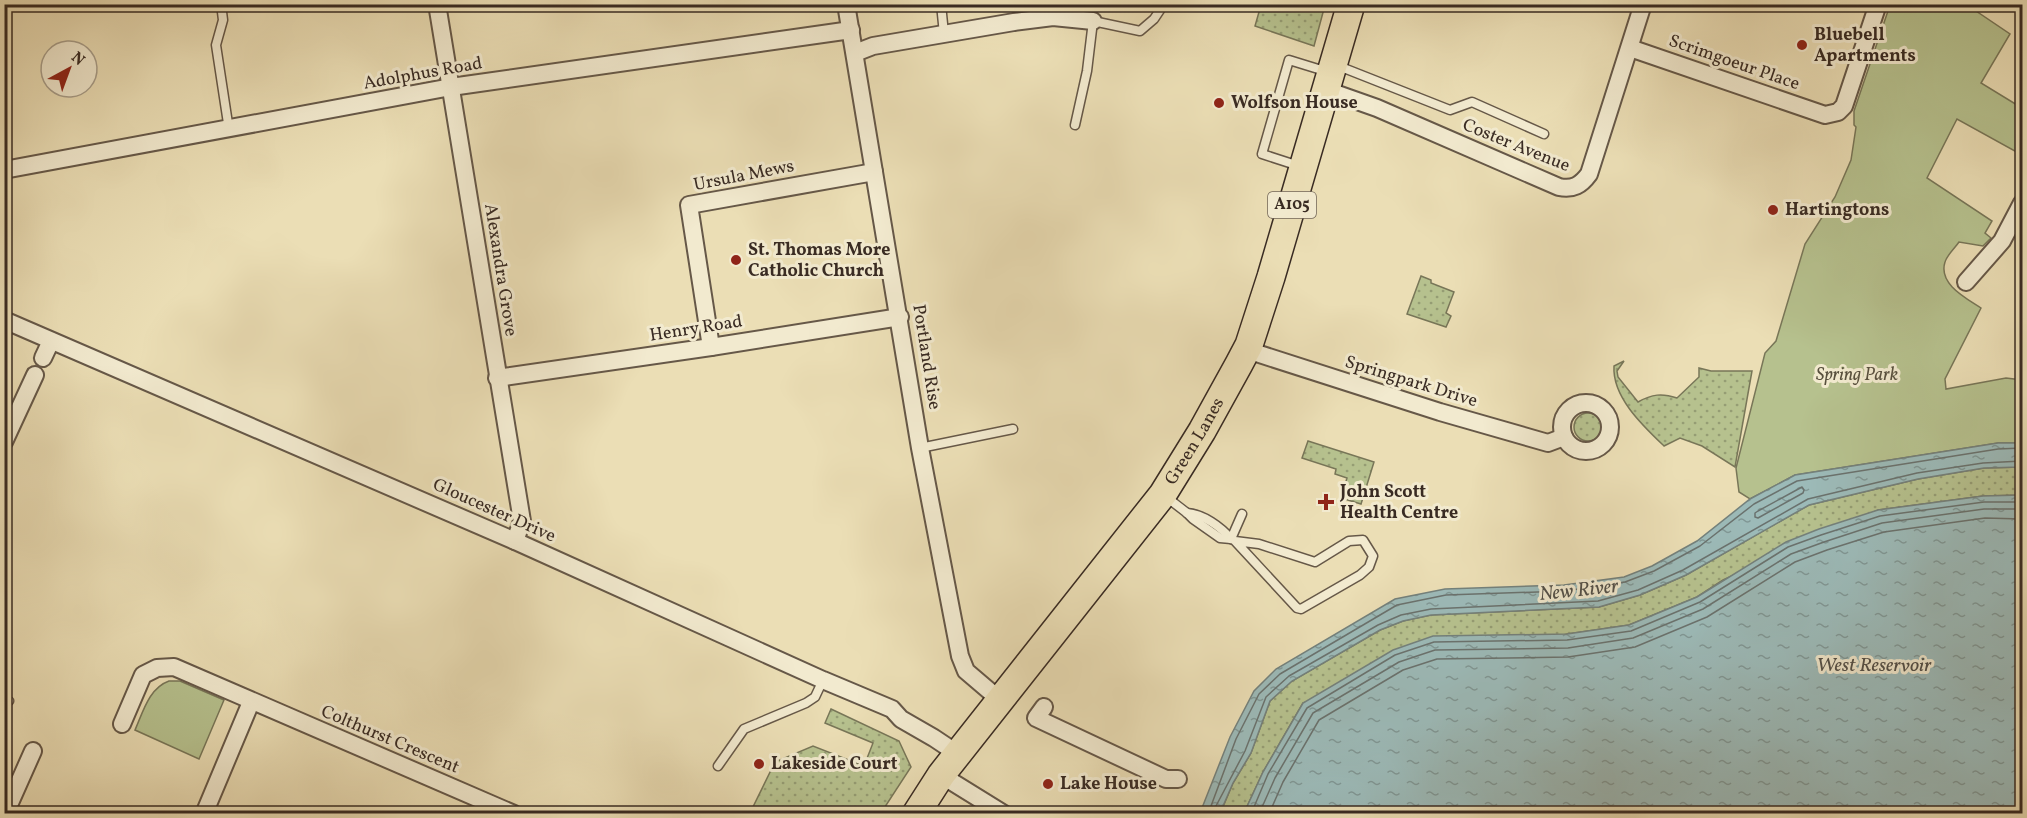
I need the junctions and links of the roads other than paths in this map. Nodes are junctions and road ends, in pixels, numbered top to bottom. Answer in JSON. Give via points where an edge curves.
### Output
{"nodes":[{"id":1,"x":221,"y":4,"type":"edge"},
{"id":2,"x":437,"y":4,"type":"edge"},
{"id":3,"x":846,"y":4,"type":"edge"},
{"id":4,"x":941,"y":4,"type":"edge"},
{"id":5,"x":1164,"y":4,"type":"edge"},
{"id":6,"x":1351,"y":4,"type":"edge"},
{"id":7,"x":1643,"y":4,"type":"edge"},
{"id":8,"x":1878,"y":4,"type":"edge"},
{"id":9,"x":1053,"y":11,"type":"edge"},
{"id":10,"x":1093,"y":21,"type":"junction"},
{"id":11,"x":851,"y":30,"type":"junction"},
{"id":12,"x":944,"y":34,"type":"junction"},
{"id":13,"x":1630,"y":48,"type":"junction"},
{"id":14,"x":855,"y":53,"type":"junction"},
{"id":15,"x":1330,"y":76,"type":"junction"},
{"id":16,"x":451,"y":87,"type":"junction"},
{"id":17,"x":1075,"y":125,"type":"dead end"},
{"id":18,"x":229,"y":130,"type":"junction"},
{"id":19,"x":1544,"y":134,"type":"dead end"},
{"id":20,"x":1303,"y":167,"type":"junction"},
{"id":21,"x":4,"y":170,"type":"edge"},
{"id":22,"x":874,"y":172,"type":"junction"},
{"id":23,"x":2022,"y":203,"type":"edge"},
{"id":24,"x":1966,"y":282,"type":"dead end"},
{"id":25,"x":900,"y":317,"type":"junction"},
{"id":26,"x":4,"y":320,"type":"edge"},
{"id":27,"x":51,"y":341,"type":"junction"},
{"id":28,"x":711,"y":347,"type":"junction"},
{"id":29,"x":1247,"y":350,"type":"junction"},
{"id":30,"x":43,"y":358,"type":"joint"},
{"id":31,"x":35,"y":375,"type":"joint"},
{"id":32,"x":497,"y":378,"type":"junction"},
{"id":33,"x":1012,"y":429,"type":"dead end"},
{"id":34,"x":1564,"y":437,"type":"dead end"},
{"id":35,"x":4,"y":442,"type":"edge"},
{"id":36,"x":921,"y":447,"type":"junction"},
{"id":37,"x":1162,"y":494,"type":"junction"},
{"id":38,"x":1242,"y":514,"type":"dead end"},
{"id":39,"x":515,"y":542,"type":"junction"},
{"id":40,"x":1295,"y":556,"type":"joint"},
{"id":41,"x":823,"y":680,"type":"junction"},
{"id":42,"x":1000,"y":700,"type":"junction"},
{"id":43,"x":251,"y":702,"type":"junction"},
{"id":44,"x":1044,"y":707,"type":"dead end"},
{"id":45,"x":122,"y":724,"type":"dead end"},
{"id":46,"x":33,"y":751,"type":"dead end"},
{"id":47,"x":958,"y":754,"type":"junction"},
{"id":48,"x":718,"y":766,"type":"dead end"},
{"id":49,"x":941,"y":776,"type":"junction"},
{"id":50,"x":1178,"y":779,"type":"dead end"},
{"id":51,"x":5,"y":813,"type":"edge"},
{"id":52,"x":204,"y":813,"type":"edge"},
{"id":53,"x":514,"y":813,"type":"edge"},
{"id":54,"x":916,"y":813,"type":"edge"},
{"id":55,"x":1003,"y":813,"type":"edge"}],
"edges":[{"from":1,"to":18,"type":"lane","via":[[223,20],[216,45]]},
{"from":2,"to":16,"type":"street","name":"Alexandra Grove"},
{"from":3,"to":11,"type":"street","name":"Portland Rise"},
{"from":4,"to":12,"type":"lane"},
{"from":5,"to":10,"type":"lane","via":[[1140,31]]},
{"from":6,"to":15,"type":"main road","name":"Green Lanes","number":"A105"},
{"from":7,"to":13,"type":"street","name":"Coster Avenue"},
{"from":8,"to":13,"type":"street","name":"Scrimgoeur Place","via":[[1844,106],[1825,115]]},
{"from":9,"to":10,"type":"street"},
{"from":9,"to":12,"type":"street"},
{"from":10,"to":17,"type":"lane"},
{"from":11,"to":14,"type":"street","name":"Portland Rise"},
{"from":11,"to":16,"type":"street","name":"Adolphus Road"},
{"from":12,"to":14,"type":"street","via":[[873,46]]},
{"from":13,"to":15,"type":"street","name":"Coster Avenue","via":[[1589,174],[1584,182],[1568,189],[1377,108]]},
{"from":14,"to":22,"type":"street","name":"Portland Rise"},
{"from":15,"to":19,"type":"lane","via":[[1450,110],[1472,102]]},
{"from":15,"to":20,"type":"main road","name":"Green Lanes","number":"A105"},
{"from":15,"to":20,"type":"lane","via":[[1289,60],[1262,154]]},
{"from":16,"to":18,"type":"street","name":"Adolphus Road"},
{"from":16,"to":32,"type":"street","name":"Alexandra Grove"},
{"from":18,"to":21,"type":"street","name":"Adolphus Road"},
{"from":20,"to":29,"type":"main road","name":"Green Lanes","number":"A105"},
{"from":22,"to":25,"type":"street","name":"Portland Rise"},
{"from":22,"to":28,"type":"street","name":"Ursula Mews","via":[[689,205]]},
{"from":23,"to":24,"type":"street","via":[[2002,241]]},
{"from":25,"to":28,"type":"street","name":"Henry Road"},
{"from":25,"to":36,"type":"street","name":"Portland Rise"},
{"from":26,"to":27,"type":"street","name":"Gloucester Drive"},
{"from":27,"to":30,"type":"street"},
{"from":27,"to":39,"type":"street","name":"Gloucester Drive"},
{"from":28,"to":32,"type":"street","name":"Henry Road"},
{"from":29,"to":34,"type":"street","name":"Springpark Drive","via":[[1548,443]]},
{"from":29,"to":37,"type":"main road","name":"Green Lanes","number":"A105"},
{"from":30,"to":31,"type":"lane"},
{"from":31,"to":35,"type":"street"},
{"from":32,"to":39,"type":"street","name":"Alexandra Grove","via":[[522,521]]},
{"from":33,"to":36,"type":"lane"},
{"from":36,"to":42,"type":"street","name":"Portland Rise","via":[[960,656],[966,671]]},
{"from":37,"to":38,"type":"lane","via":[[1220,538],[1231,539]]},
{"from":37,"to":42,"type":"main road","name":"Green Lanes","number":"A105"},
{"from":39,"to":41,"type":"street","name":"Gloucester Drive"},
{"from":40,"to":40,"type":"lane","via":[[1315,562],[1349,541],[1363,540],[1373,556],[1360,575],[1301,609],[1235,541]]},
{"from":41,"to":47,"type":"street","name":"Gloucester Drive","via":[[892,709],[901,719]]},
{"from":41,"to":48,"type":"lane","via":[[815,697],[806,703],[744,729]]},
{"from":42,"to":47,"type":"main road","name":"Green Lanes","number":"A105"},
{"from":43,"to":45,"type":"street","name":"Colthurst Crescent","via":[[174,668],[157,668],[143,675]]},
{"from":43,"to":52,"type":"street"},
{"from":43,"to":53,"type":"street","name":"Colthurst Crescent"},
{"from":44,"to":50,"type":"street","via":[[1036,718],[1166,779]]},
{"from":46,"to":51,"type":"street"},
{"from":47,"to":49,"type":"main road","name":"Green Lanes","number":"A105"},
{"from":49,"to":54,"type":"main road","name":"Green Lanes","number":"A105"},
{"from":49,"to":55,"type":"street"}]}
